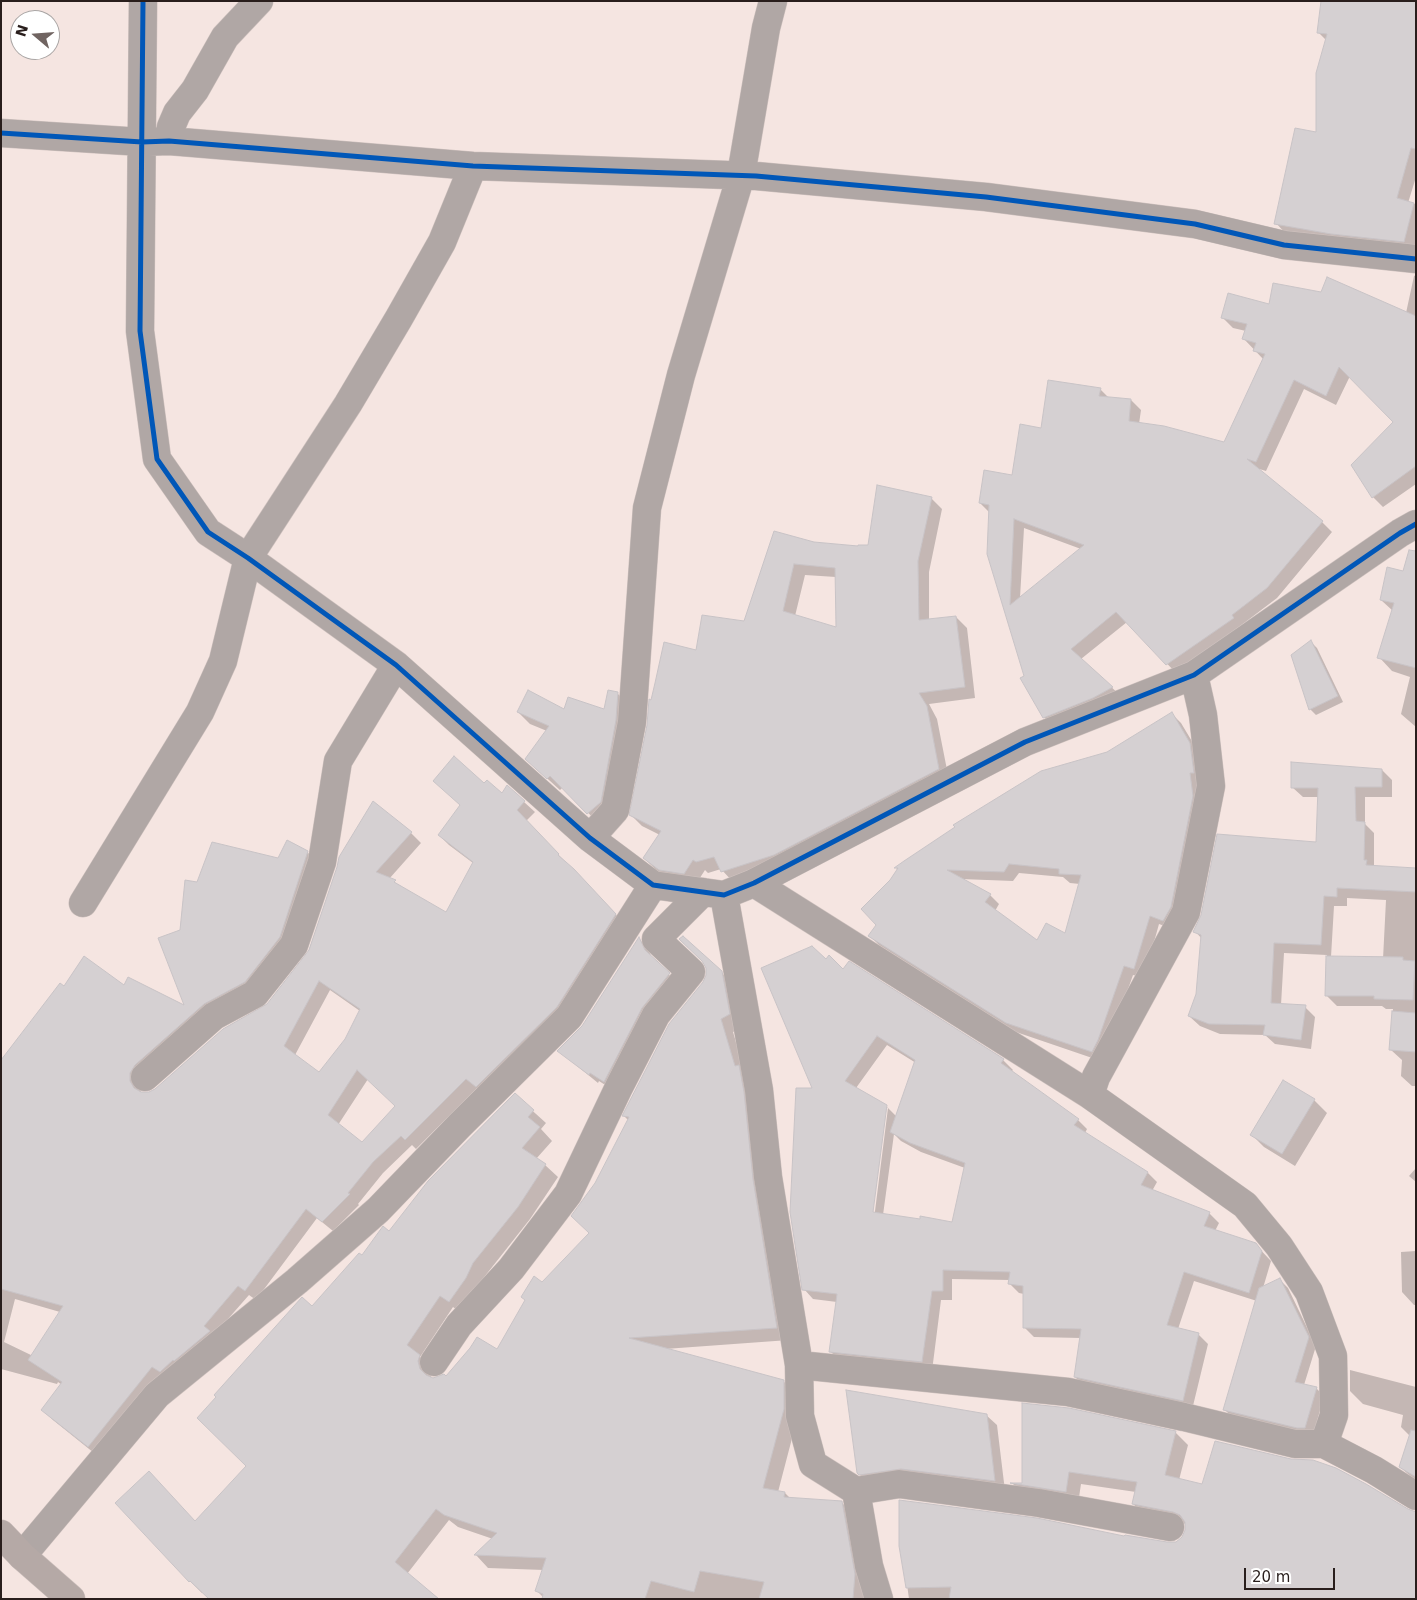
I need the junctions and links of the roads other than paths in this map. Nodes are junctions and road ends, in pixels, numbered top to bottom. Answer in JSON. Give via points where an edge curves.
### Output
{"nodes":[{"id":1,"x":143,"y":1,"type":"edge"},
{"id":2,"x":259,"y":1,"type":"edge"},
{"id":3,"x":772,"y":1,"type":"edge"},
{"id":4,"x":1,"y":133,"type":"edge"},
{"id":5,"x":169,"y":141,"type":"junction"},
{"id":6,"x":142,"y":142,"type":"junction"},
{"id":7,"x":473,"y":166,"type":"junction"},
{"id":8,"x":741,"y":175,"type":"junction"},
{"id":9,"x":1416,"y":260,"type":"edge"},
{"id":10,"x":1416,"y":524,"type":"edge"},
{"id":11,"x":248,"y":558,"type":"junction"},
{"id":12,"x":396,"y":665,"type":"junction"},
{"id":13,"x":1194,"y":675,"type":"junction"},
{"id":14,"x":590,"y":838,"type":"junction"},
{"id":15,"x":754,"y":884,"type":"junction"},
{"id":16,"x":654,"y":885,"type":"junction"},
{"id":17,"x":714,"y":893,"type":"junction"},
{"id":18,"x":82,"y":903,"type":"dead end"},
{"id":19,"x":145,"y":1077,"type":"dead end"},
{"id":20,"x":1090,"y":1095,"type":"junction"},
{"id":21,"x":434,"y":1362,"type":"dead end"},
{"id":22,"x":799,"y":1365,"type":"junction"},
{"id":23,"x":1324,"y":1444,"type":"junction"},
{"id":24,"x":856,"y":1491,"type":"junction"},
{"id":25,"x":1416,"y":1496,"type":"edge"},
{"id":26,"x":1170,"y":1527,"type":"dead end"},
{"id":27,"x":1,"y":1534,"type":"edge"},
{"id":28,"x":20,"y":1560,"type":"edge"},
{"id":29,"x":71,"y":1599,"type":"edge"},
{"id":30,"x":879,"y":1599,"type":"edge"}],
"edges":[{"from":1,"to":6,"type":"street"},
{"from":2,"to":5,"type":"street","via":[[225,37],[195,90],[177,114]]},
{"from":3,"to":8,"type":"street"},
{"from":4,"to":6,"type":"street"},
{"from":5,"to":6,"type":"street"},
{"from":5,"to":7,"type":"street"},
{"from":6,"to":11,"type":"street","via":[[140,331],[157,459],[208,532]]},
{"from":7,"to":8,"type":"street"},
{"from":7,"to":11,"type":"street","via":[[442,242],[404,310],[348,404]]},
{"from":8,"to":9,"type":"street","via":[[986,197],[1196,224],[1284,245]]},
{"from":8,"to":14,"type":"street","via":[[681,375],[647,508],[632,722],[615,810]]},
{"from":10,"to":13,"type":"street"},
{"from":11,"to":12,"type":"street"},
{"from":11,"to":18,"type":"street","via":[[223,661],[200,712]]},
{"from":12,"to":14,"type":"street"},
{"from":12,"to":19,"type":"street","via":[[338,761],[322,862],[294,946],[255,994],[214,1016]]},
{"from":13,"to":15,"type":"street","via":[[1025,742]]},
{"from":13,"to":20,"type":"street","via":[[1203,714],[1211,786],[1186,912],[1096,1077]]},
{"from":14,"to":16,"type":"street"},
{"from":15,"to":17,"type":"street"},
{"from":15,"to":20,"type":"street"},
{"from":16,"to":17,"type":"street"},
{"from":16,"to":28,"type":"street","via":[[569,1016],[378,1210],[298,1281],[157,1395]]},
{"from":17,"to":21,"type":"street","via":[[656,939],[692,972],[656,1015],[568,1194],[511,1269],[459,1325]]},
{"from":17,"to":22,"type":"street","via":[[760,1090],[768,1177]]},
{"from":20,"to":23,"type":"street","via":[[1245,1205],[1279,1246],[1309,1292],[1332,1356],[1334,1414]]},
{"from":22,"to":23,"type":"street","via":[[1068,1392],[1295,1444]]},
{"from":22,"to":24,"type":"street","via":[[800,1416],[813,1464]]},
{"from":23,"to":25,"type":"street"},
{"from":24,"to":26,"type":"street","via":[[899,1484],[1039,1503]]},
{"from":24,"to":30,"type":"street","via":[[869,1566]]},
{"from":27,"to":28,"type":"main road"},
{"from":28,"to":29,"type":"main road"}]}
